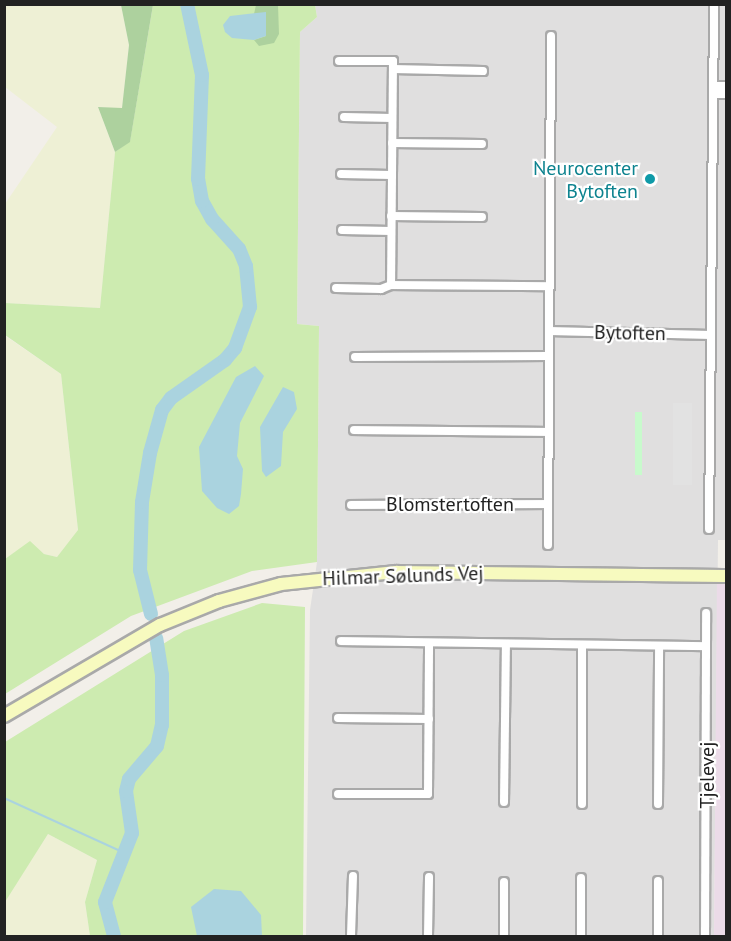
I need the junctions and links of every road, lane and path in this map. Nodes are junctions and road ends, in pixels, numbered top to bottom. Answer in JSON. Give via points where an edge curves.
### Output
{"nodes":[{"id":1,"x":714,"y":4,"type":"edge"},
{"id":2,"x":551,"y":36,"type":"dead end"},
{"id":3,"x":339,"y":61,"type":"dead end"},
{"id":4,"x":393,"y":69,"type":"junction"},
{"id":5,"x":483,"y":71,"type":"dead end"},
{"id":6,"x":726,"y":86,"type":"edge"},
{"id":7,"x":713,"y":90,"type":"junction"},
{"id":8,"x":726,"y":94,"type":"edge"},
{"id":9,"x":344,"y":117,"type":"dead end"},
{"id":10,"x":392,"y":118,"type":"junction"},
{"id":11,"x":392,"y":143,"type":"junction"},
{"id":12,"x":482,"y":144,"type":"dead end"},
{"id":13,"x":341,"y":174,"type":"dead end"},
{"id":14,"x":392,"y":175,"type":"junction"},
{"id":15,"x":391,"y":216,"type":"junction"},
{"id":16,"x":482,"y":217,"type":"dead end"},
{"id":17,"x":342,"y":230,"type":"dead end"},
{"id":18,"x":391,"y":231,"type":"junction"},
{"id":19,"x":391,"y":285,"type":"junction"},
{"id":20,"x":550,"y":286,"type":"junction"},
{"id":21,"x":336,"y":288,"type":"dead end"},
{"id":22,"x":549,"y":331,"type":"junction"},
{"id":23,"x":711,"y":335,"type":"junction"},
{"id":24,"x":549,"y":356,"type":"junction"},
{"id":25,"x":355,"y":357,"type":"dead end"},
{"id":26,"x":354,"y":430,"type":"dead end"},
{"id":27,"x":549,"y":432,"type":"junction"},
{"id":28,"x":548,"y":504,"type":"junction"},
{"id":29,"x":351,"y":505,"type":"dead end"},
{"id":30,"x":709,"y":529,"type":"dead end"},
{"id":31,"x":548,"y":545,"type":"dead end"},
{"id":32,"x":726,"y":569,"type":"edge"},
{"id":33,"x":653,"y":573,"type":"junction"},
{"id":34,"x":726,"y":576,"type":"edge"},
{"id":35,"x":706,"y":613,"type":"dead end"},
{"id":36,"x":341,"y":641,"type":"dead end"},
{"id":37,"x":429,"y":643,"type":"junction"},
{"id":38,"x":506,"y":644,"type":"junction"},
{"id":39,"x":582,"y":645,"type":"junction"},
{"id":40,"x":659,"y":646,"type":"junction"},
{"id":41,"x":706,"y":646,"type":"junction"},
{"id":42,"x":4,"y":716,"type":"edge"},
{"id":43,"x":338,"y":718,"type":"dead end"},
{"id":44,"x":429,"y":719,"type":"junction"},
{"id":45,"x":338,"y":794,"type":"dead end"},
{"id":46,"x":504,"y":802,"type":"dead end"},
{"id":47,"x":582,"y":804,"type":"dead end"},
{"id":48,"x":658,"y":804,"type":"dead end"},
{"id":49,"x":353,"y":876,"type":"dead end"},
{"id":50,"x":429,"y":877,"type":"dead end"},
{"id":51,"x":580,"y":878,"type":"dead end"},
{"id":52,"x":658,"y":881,"type":"dead end"},
{"id":53,"x":504,"y":882,"type":"dead end"},
{"id":54,"x":351,"y":936,"type":"edge"},
{"id":55,"x":428,"y":936,"type":"edge"},
{"id":56,"x":504,"y":936,"type":"edge"},
{"id":57,"x":581,"y":936,"type":"edge"},
{"id":58,"x":658,"y":936,"type":"edge"},
{"id":59,"x":705,"y":936,"type":"edge"}],
"edges":[{"from":1,"to":7,"type":"street"},
{"from":2,"to":20,"type":"street"},
{"from":3,"to":4,"type":"street","via":[[393,61]]},
{"from":4,"to":5,"type":"street"},
{"from":4,"to":10,"type":"street"},
{"from":6,"to":7,"type":"street"},
{"from":7,"to":8,"type":"street"},
{"from":7,"to":23,"type":"street"},
{"from":9,"to":10,"type":"street"},
{"from":10,"to":11,"type":"street"},
{"from":11,"to":12,"type":"street"},
{"from":11,"to":14,"type":"street"},
{"from":13,"to":14,"type":"street"},
{"from":14,"to":15,"type":"street"},
{"from":15,"to":16,"type":"street"},
{"from":15,"to":18,"type":"street"},
{"from":17,"to":18,"type":"street"},
{"from":18,"to":19,"type":"street"},
{"from":19,"to":20,"type":"street"},
{"from":19,"to":21,"type":"street","via":[[381,290]]},
{"from":20,"to":22,"type":"street"},
{"from":22,"to":23,"type":"street","name":"Bytoften"},
{"from":22,"to":24,"type":"street"},
{"from":23,"to":30,"type":"street"},
{"from":24,"to":25,"type":"street"},
{"from":24,"to":27,"type":"street"},
{"from":26,"to":27,"type":"street"},
{"from":27,"to":28,"type":"street"},
{"from":28,"to":29,"type":"street","name":"Blomstertoften"},
{"from":28,"to":31,"type":"street"},
{"from":32,"to":33,"type":"street","name":"Hilmar Sølunds Vej"},
{"from":33,"to":34,"type":"street","name":"Hilmar Sølunds Vej"},
{"from":33,"to":42,"type":"street","name":"Hilmar Sølunds Vej","via":[[373,573],[281,584],[219,600],[153,628]]},
{"from":35,"to":41,"type":"street","name":"Tjelevej"},
{"from":36,"to":37,"type":"street"},
{"from":37,"to":38,"type":"street"},
{"from":37,"to":44,"type":"street"},
{"from":38,"to":39,"type":"street"},
{"from":38,"to":46,"type":"street"},
{"from":39,"to":40,"type":"street"},
{"from":39,"to":47,"type":"street"},
{"from":40,"to":41,"type":"street"},
{"from":40,"to":48,"type":"street"},
{"from":41,"to":59,"type":"street","name":"Tjelevej"},
{"from":43,"to":44,"type":"street"},
{"from":44,"to":45,"type":"street","via":[[428,794]]},
{"from":49,"to":54,"type":"street"},
{"from":50,"to":55,"type":"street"},
{"from":51,"to":57,"type":"street"},
{"from":52,"to":58,"type":"street"},
{"from":53,"to":56,"type":"street"}]}
